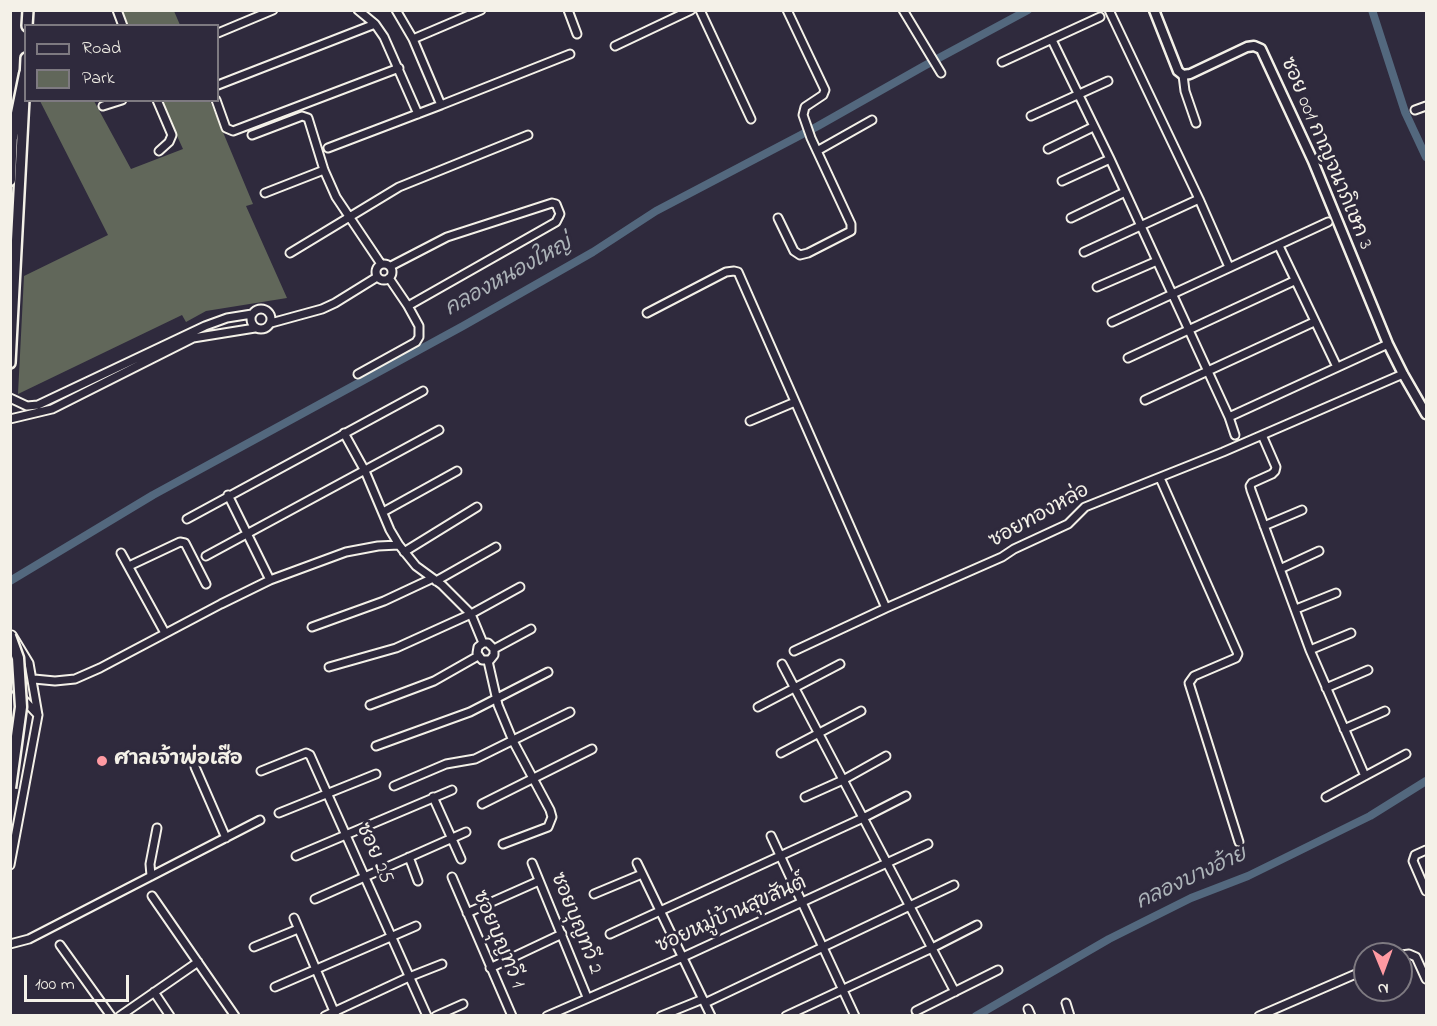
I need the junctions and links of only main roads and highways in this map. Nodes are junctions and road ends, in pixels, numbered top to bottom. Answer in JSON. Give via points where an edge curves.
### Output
{"nodes":[{"id":1,"x":24,"y":79,"type":"edge"},
{"id":2,"x":24,"y":93,"type":"edge"},
{"id":3,"x":10,"y":123,"type":"edge"},
{"id":4,"x":12,"y":138,"type":"junction"},
{"id":5,"x":11,"y":180,"type":"edge"},
{"id":6,"x":10,"y":363,"type":"edge"},
{"id":7,"x":10,"y":635,"type":"edge"},
{"id":8,"x":10,"y":788,"type":"edge"}],
"edges":[{"from":1,"to":4,"type":"main road"},
{"from":2,"to":6,"type":"main road"},
{"from":3,"to":4,"type":"main road"},
{"from":4,"to":5,"type":"main road"},
{"from":7,"to":8,"type":"main road","bridge":true,"via":[[18,658],[21,707]]}]}
